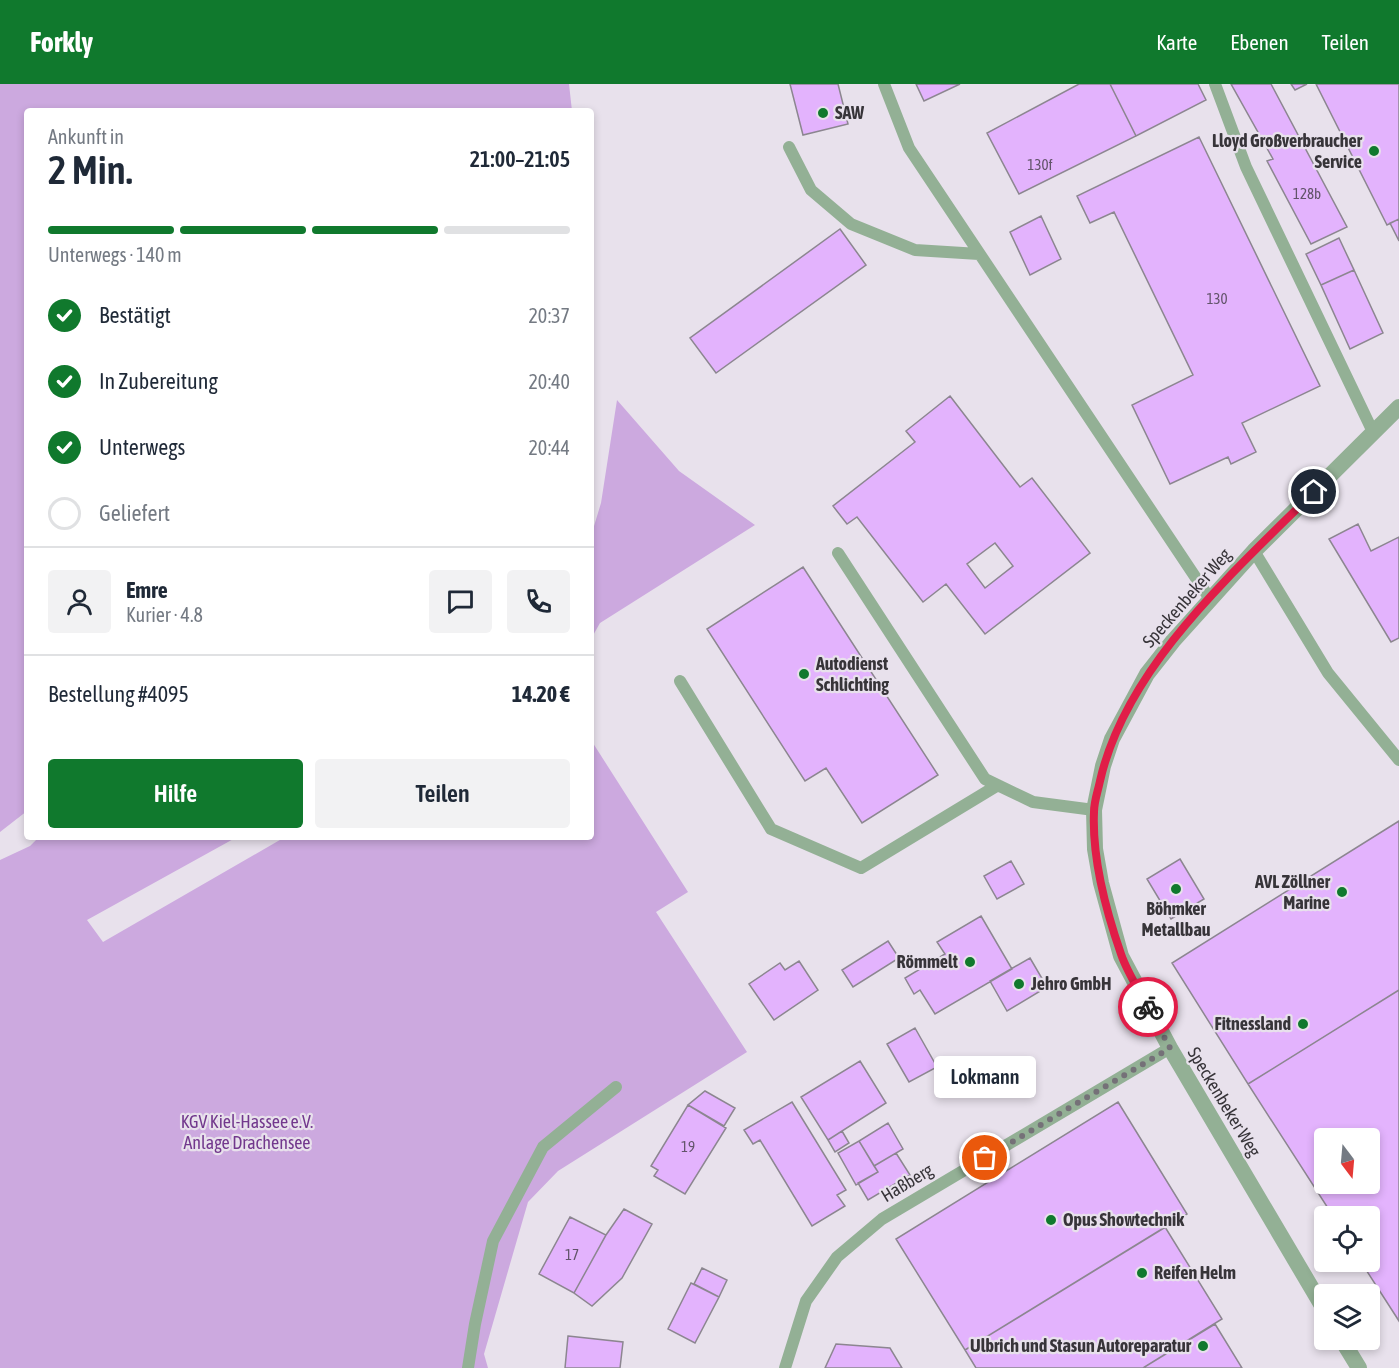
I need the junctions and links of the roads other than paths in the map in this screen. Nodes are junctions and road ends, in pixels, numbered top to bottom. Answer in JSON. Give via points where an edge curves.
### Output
{"nodes":[{"id":1,"x":884,"y":84,"type":"edge"},
{"id":2,"x":1215,"y":84,"type":"edge"},
{"id":3,"x":789,"y":147,"type":"dead end"},
{"id":4,"x":979,"y":254,"type":"junction"},
{"id":5,"x":1399,"y":407,"type":"edge"},
{"id":6,"x":1373,"y":432,"type":"junction"},
{"id":7,"x":1254,"y":551,"type":"junction"},
{"id":8,"x":838,"y":553,"type":"dead end"},
{"id":9,"x":1210,"y":598,"type":"junction"},
{"id":10,"x":680,"y":681,"type":"dead end"},
{"id":11,"x":1399,"y":760,"type":"edge"},
{"id":12,"x":998,"y":785,"type":"junction"},
{"id":13,"x":1094,"y":810,"type":"junction"},
{"id":14,"x":1170,"y":1048,"type":"junction"},
{"id":15,"x":616,"y":1087,"type":"dead end"},
{"id":16,"x":1314,"y":1292,"type":"edge"},
{"id":17,"x":1348,"y":1350,"type":"edge"},
{"id":18,"x":468,"y":1368,"type":"edge"},
{"id":19,"x":785,"y":1368,"type":"edge"},
{"id":20,"x":1359,"y":1368,"type":"edge"}],
"edges":[{"from":1,"to":4,"type":"lane","via":[[909,148]]},
{"from":2,"to":6,"type":"lane","via":[[1246,167]]},
{"from":3,"to":4,"type":"lane","via":[[811,190],[851,225],[915,250]]},
{"from":4,"to":9,"type":"lane"},
{"from":5,"to":6,"type":"street","name":"Speckenbeker Weg"},
{"from":6,"to":7,"type":"street","name":"Speckenbeker Weg"},
{"from":7,"to":9,"type":"street","name":"Speckenbeker Weg"},
{"from":7,"to":11,"type":"lane","via":[[1328,673]]},
{"from":8,"to":12,"type":"lane","via":[[985,779]]},
{"from":9,"to":13,"type":"street","name":"Speckenbeker Weg","via":[[1147,674],[1126,711],[1106,757]]},
{"from":10,"to":12,"type":"lane","via":[[771,829],[861,868]]},
{"from":12,"to":13,"type":"lane","via":[[1034,802]]},
{"from":13,"to":14,"type":"street","name":"Speckenbeker Weg","via":[[1101,883],[1121,956]]},
{"from":14,"to":16,"type":"street","name":"Speckenbeker Weg"},
{"from":14,"to":19,"type":"lane","name":"Haßberg","via":[[882,1219],[837,1257],[806,1301]]},
{"from":15,"to":18,"type":"lane","via":[[543,1147],[493,1241]]},
{"from":17,"to":20,"type":"street"}]}
